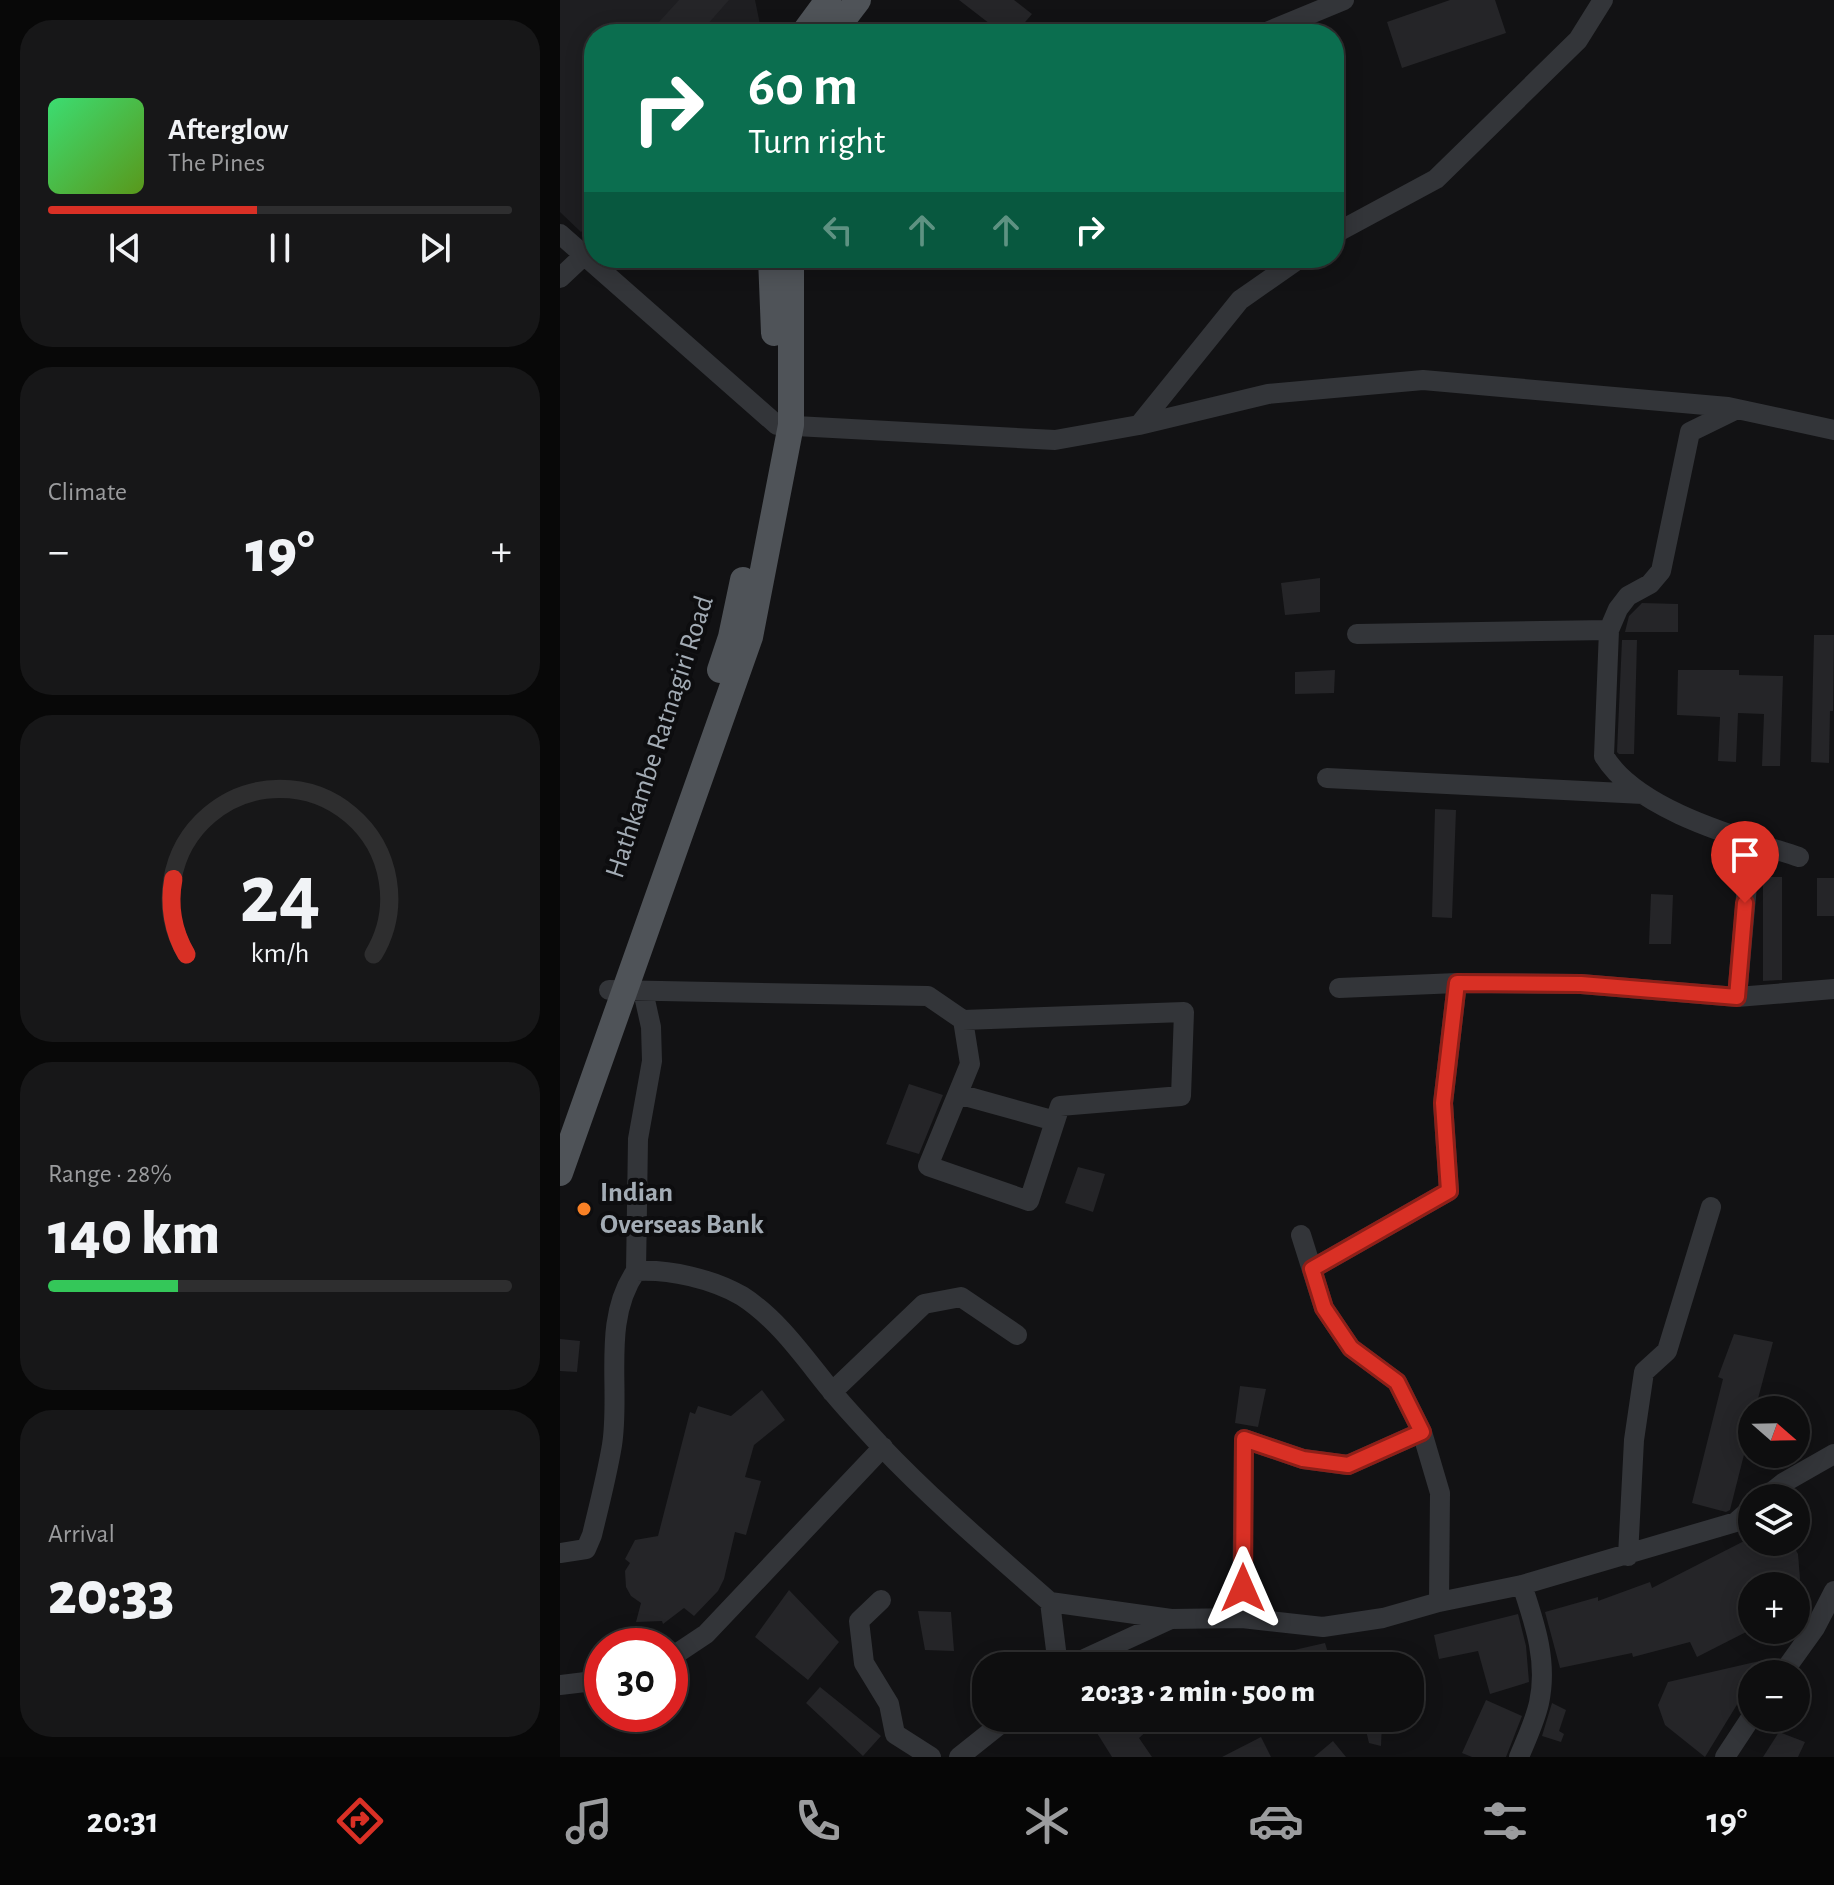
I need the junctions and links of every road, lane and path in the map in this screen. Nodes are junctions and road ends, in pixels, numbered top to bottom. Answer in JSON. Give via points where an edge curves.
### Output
{"nodes":[{"id":1,"x":828,"y":0,"type":"edge"},
{"id":2,"x":858,"y":0,"type":"edge"},
{"id":3,"x":1344,"y":0,"type":"edge"},
{"id":4,"x":1603,"y":0,"type":"edge"},
{"id":5,"x":810,"y":24,"type":"edge"},
{"id":6,"x":840,"y":24,"type":"edge"},
{"id":7,"x":1286,"y":24,"type":"edge"},
{"id":8,"x":1344,"y":229,"type":"edge"},
{"id":9,"x":560,"y":234,"type":"edge"},
{"id":10,"x":584,"y":248,"type":"edge"},
{"id":11,"x":584,"y":256,"type":"edge"},
{"id":12,"x":608,"y":268,"type":"edge"},
{"id":13,"x":772,"y":268,"type":"edge"},
{"id":14,"x":791,"y":268,"type":"edge"},
{"id":15,"x":1286,"y":268,"type":"edge"},
{"id":16,"x":560,"y":278,"type":"edge"},
{"id":17,"x":1737,"y":409,"type":"junction"},
{"id":18,"x":784,"y":425,"type":"junction"},
{"id":19,"x":1139,"y":425,"type":"junction"},
{"id":20,"x":1834,"y":430,"type":"edge"},
{"id":21,"x":1609,"y":630,"type":"junction"},
{"id":22,"x":1357,"y":634,"type":"dead end"},
{"id":23,"x":1327,"y":778,"type":"dead end"},
{"id":24,"x":1643,"y":794,"type":"junction"},
{"id":25,"x":1751,"y":841,"type":"junction"},
{"id":26,"x":1799,"y":857,"type":"dead end"},
{"id":27,"x":1457,"y":983,"type":"junction"},
{"id":28,"x":1339,"y":988,"type":"dead end"},
{"id":29,"x":1834,"y":989,"type":"edge"},
{"id":30,"x":626,"y":990,"type":"junction"},
{"id":31,"x":1737,"y":997,"type":"junction"},
{"id":32,"x":963,"y":1020,"type":"junction"},
{"id":33,"x":958,"y":1094,"type":"junction"},
{"id":34,"x":1055,"y":1121,"type":"junction"},
{"id":35,"x":560,"y":1131,"type":"edge"},
{"id":36,"x":560,"y":1173,"type":"edge"},
{"id":37,"x":1711,"y":1207,"type":"dead end"},
{"id":38,"x":1301,"y":1235,"type":"dead end"},
{"id":39,"x":1312,"y":1269,"type":"junction"},
{"id":40,"x":636,"y":1271,"type":"junction"},
{"id":41,"x":1017,"y":1335,"type":"dead end"},
{"id":42,"x":832,"y":1392,"type":"junction"},
{"id":43,"x":1422,"y":1432,"type":"junction"},
{"id":44,"x":883,"y":1447,"type":"junction"},
{"id":45,"x":1834,"y":1454,"type":"edge"},
{"id":46,"x":1782,"y":1484,"type":"edge"},
{"id":47,"x":1738,"y":1520,"type":"edge"},
{"id":48,"x":560,"y":1553,"type":"edge"},
{"id":49,"x":1628,"y":1556,"type":"junction"},
{"id":50,"x":1522,"y":1585,"type":"junction"},
{"id":51,"x":1834,"y":1591,"type":"edge"},
{"id":52,"x":881,"y":1600,"type":"dead end"},
{"id":53,"x":1050,"y":1602,"type":"junction"},
{"id":54,"x":1439,"y":1602,"type":"junction"},
{"id":55,"x":1242,"y":1618,"type":"junction"},
{"id":56,"x":1171,"y":1619,"type":"junction"},
{"id":57,"x":688,"y":1646,"type":"edge"},
{"id":58,"x":1056,"y":1652,"type":"edge"},
{"id":59,"x":1099,"y":1652,"type":"edge"},
{"id":60,"x":1792,"y":1660,"type":"edge"},
{"id":61,"x":584,"y":1682,"type":"edge"},
{"id":62,"x":560,"y":1685,"type":"edge"},
{"id":63,"x":990,"y":1732,"type":"edge"},
{"id":64,"x":1741,"y":1732,"type":"edge"},
{"id":65,"x":931,"y":1757,"type":"edge"},
{"id":66,"x":959,"y":1757,"type":"edge"},
{"id":67,"x":1519,"y":1757,"type":"edge"},
{"id":68,"x":1725,"y":1757,"type":"edge"}],
"edges":[{"from":1,"to":5,"type":"main road"},
{"from":2,"to":6,"type":"main road"},
{"from":3,"to":7,"type":"street"},
{"from":4,"to":8,"type":"street","via":[[1578,40],[1436,179]]},
{"from":9,"to":10,"type":"street"},
{"from":11,"to":16,"type":"street"},
{"from":12,"to":18,"type":"street"},
{"from":13,"to":18,"type":"main road","name":"Hathkambe Ratnagiri Road"},
{"from":14,"to":18,"type":"main road"},
{"from":15,"to":19,"type":"street","via":[[1240,300]]},
{"from":17,"to":19,"type":"street","via":[[1423,380],[1268,394]]},
{"from":17,"to":20,"type":"street"},
{"from":17,"to":21,"type":"street","via":[[1690,432],[1661,571],[1628,596]]},
{"from":18,"to":19,"type":"street","via":[[1055,440]]},
{"from":18,"to":30,"type":"main road","name":"Hathkambe Ratnagiri Road","via":[[731,637]]},
{"from":21,"to":22,"type":"street"},
{"from":21,"to":24,"type":"street","via":[[1604,756]]},
{"from":23,"to":24,"type":"street"},
{"from":24,"to":25,"type":"street","via":[[1698,823]]},
{"from":25,"to":26,"type":"street"},
{"from":25,"to":31,"type":"street"},
{"from":27,"to":28,"type":"street"},
{"from":27,"to":31,"type":"street","via":[[1581,984]]},
{"from":27,"to":39,"type":"street","via":[[1443,1103],[1449,1191]]},
{"from":29,"to":31,"type":"street"},
{"from":30,"to":32,"type":"street","via":[[928,996]]},
{"from":30,"to":35,"type":"main road","name":"Hathkambe Ratnagiri Road"},
{"from":30,"to":36,"type":"main road"},
{"from":30,"to":40,"type":"street","via":[[651,1027],[652,1061],[638,1139]]},
{"from":32,"to":33,"type":"street","via":[[970,1064]]},
{"from":32,"to":34,"type":"street","via":[[1184,1012],[1181,1096],[1060,1106]]},
{"from":33,"to":34,"type":"street"},
{"from":33,"to":34,"type":"street","via":[[928,1166],[1029,1201]]},
{"from":37,"to":49,"type":"street","via":[[1667,1351],[1644,1372],[1634,1440]]},
{"from":38,"to":39,"type":"street"},
{"from":39,"to":43,"type":"street","via":[[1324,1308],[1351,1348],[1397,1382]]},
{"from":40,"to":42,"type":"street","via":[[699,1279],[741,1296],[775,1323]]},
{"from":40,"to":48,"type":"street","via":[[617,1310],[612,1443],[592,1535],[586,1549]]},
{"from":41,"to":42,"type":"street","via":[[961,1297],[924,1304]]},
{"from":42,"to":44,"type":"street"},
{"from":43,"to":54,"type":"street","via":[[1440,1493]]},
{"from":43,"to":55,"type":"street","via":[[1348,1465],[1303,1459],[1244,1439]]},
{"from":44,"to":53,"type":"street"},
{"from":44,"to":57,"type":"street","via":[[706,1634]]},
{"from":45,"to":46,"type":"street"},
{"from":47,"to":49,"type":"street"},
{"from":49,"to":50,"type":"street"},
{"from":50,"to":54,"type":"street"},
{"from":50,"to":67,"type":"street","via":[[1544,1666],[1539,1705]]},
{"from":51,"to":60,"type":"street"},
{"from":52,"to":65,"type":"street","via":[[859,1621],[864,1663],[889,1704],[895,1734]]},
{"from":53,"to":56,"type":"street"},
{"from":53,"to":58,"type":"street"},
{"from":54,"to":55,"type":"street","via":[[1323,1627]]},
{"from":55,"to":56,"type":"street"},
{"from":56,"to":59,"type":"street"},
{"from":61,"to":62,"type":"street"},
{"from":63,"to":66,"type":"street"},
{"from":64,"to":68,"type":"street"}]}
